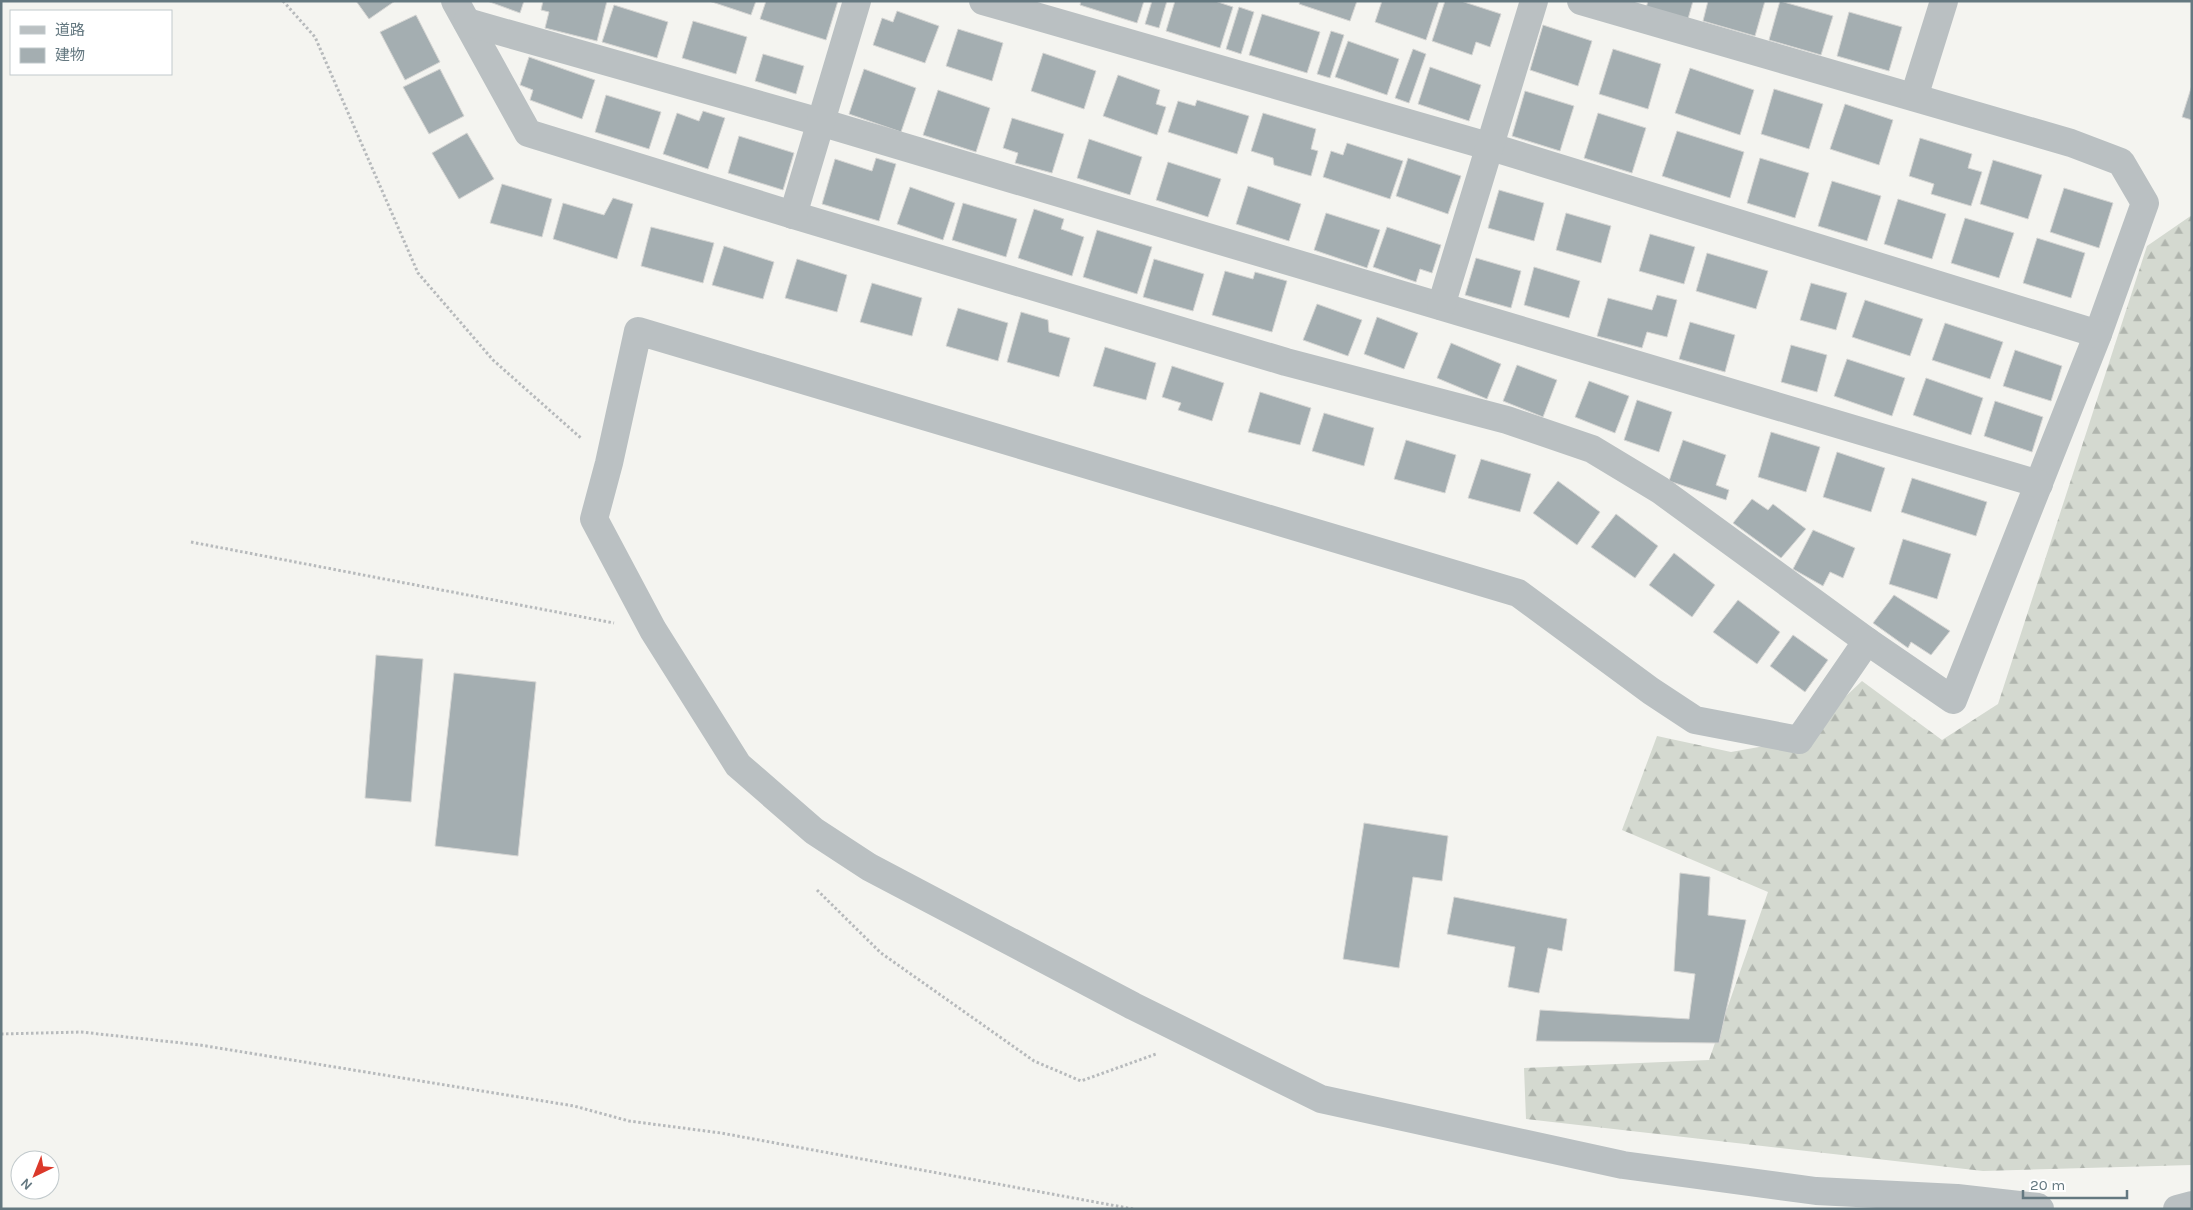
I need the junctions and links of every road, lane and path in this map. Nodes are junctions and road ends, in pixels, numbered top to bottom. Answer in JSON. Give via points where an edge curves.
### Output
{"nodes":[{"id":1,"x":283,"y":1,"type":"edge"},
{"id":2,"x":857,"y":1,"type":"edge"},
{"id":3,"x":983,"y":1,"type":"edge"},
{"id":4,"x":1534,"y":1,"type":"edge"},
{"id":5,"x":1581,"y":1,"type":"edge"},
{"id":6,"x":1944,"y":1,"type":"edge"},
{"id":7,"x":461,"y":12,"type":"edge"},
{"id":8,"x":1914,"y":97,"type":"junction"},
{"id":9,"x":820,"y":122,"type":"junction"},
{"id":10,"x":1488,"y":146,"type":"junction"},
{"id":11,"x":793,"y":215,"type":"junction"},
{"id":12,"x":1441,"y":306,"type":"junction"},
{"id":13,"x":2098,"y":334,"type":"junction"},
{"id":14,"x":609,"y":462,"type":"junction"},
{"id":15,"x":2039,"y":484,"type":"junction"},
{"id":16,"x":191,"y":542,"type":"dead end"},
{"id":17,"x":653,"y":630,"type":"junction"},
{"id":18,"x":1867,"y":641,"type":"junction"},
{"id":19,"x":817,"y":890,"type":"dead end"},
{"id":20,"x":1,"y":1034,"type":"edge"},
{"id":21,"x":1199,"y":1038,"type":"junction"},
{"id":22,"x":2192,"y":1205,"type":"edge"},
{"id":23,"x":1133,"y":1209,"type":"edge"},
{"id":24,"x":2040,"y":1209,"type":"edge"},
{"id":25,"x":2177,"y":1209,"type":"edge"}],
"edges":[{"from":1,"to":14,"type":"path","via":[[314,37],[418,273],[494,360]]},
{"from":2,"to":9,"type":"street"},
{"from":3,"to":10,"type":"street"},
{"from":4,"to":10,"type":"street"},
{"from":5,"to":8,"type":"street"},
{"from":6,"to":8,"type":"street"},
{"from":7,"to":9,"type":"street"},
{"from":7,"to":11,"type":"street","via":[[528,133]]},
{"from":8,"to":13,"type":"street","via":[[2070,143],[2121,162],[2145,204]]},
{"from":9,"to":11,"type":"street"},
{"from":9,"to":12,"type":"street"},
{"from":10,"to":12,"type":"street"},
{"from":10,"to":13,"type":"street"},
{"from":11,"to":18,"type":"street","via":[[1286,362],[1507,420],[1592,449],[1660,490]]},
{"from":12,"to":15,"type":"street"},
{"from":13,"to":15,"type":"street"},
{"from":14,"to":17,"type":"street","via":[[594,519]]},
{"from":14,"to":18,"type":"street","via":[[638,331],[1518,593],[1695,720],[1799,740]]},
{"from":15,"to":18,"type":"street","via":[[1953,700]]},
{"from":16,"to":17,"type":"path"},
{"from":17,"to":21,"type":"street","via":[[738,765],[814,831],[868,867]]},
{"from":19,"to":21,"type":"path","via":[[881,953],[1034,1061],[1081,1081]]},
{"from":20,"to":23,"type":"path","via":[[80,1032],[200,1045],[574,1106],[629,1121],[721,1133]]},
{"from":21,"to":24,"type":"street","via":[[1321,1099],[1623,1165],[1816,1191],[1957,1198]]},
{"from":22,"to":25,"type":"street"}]}
